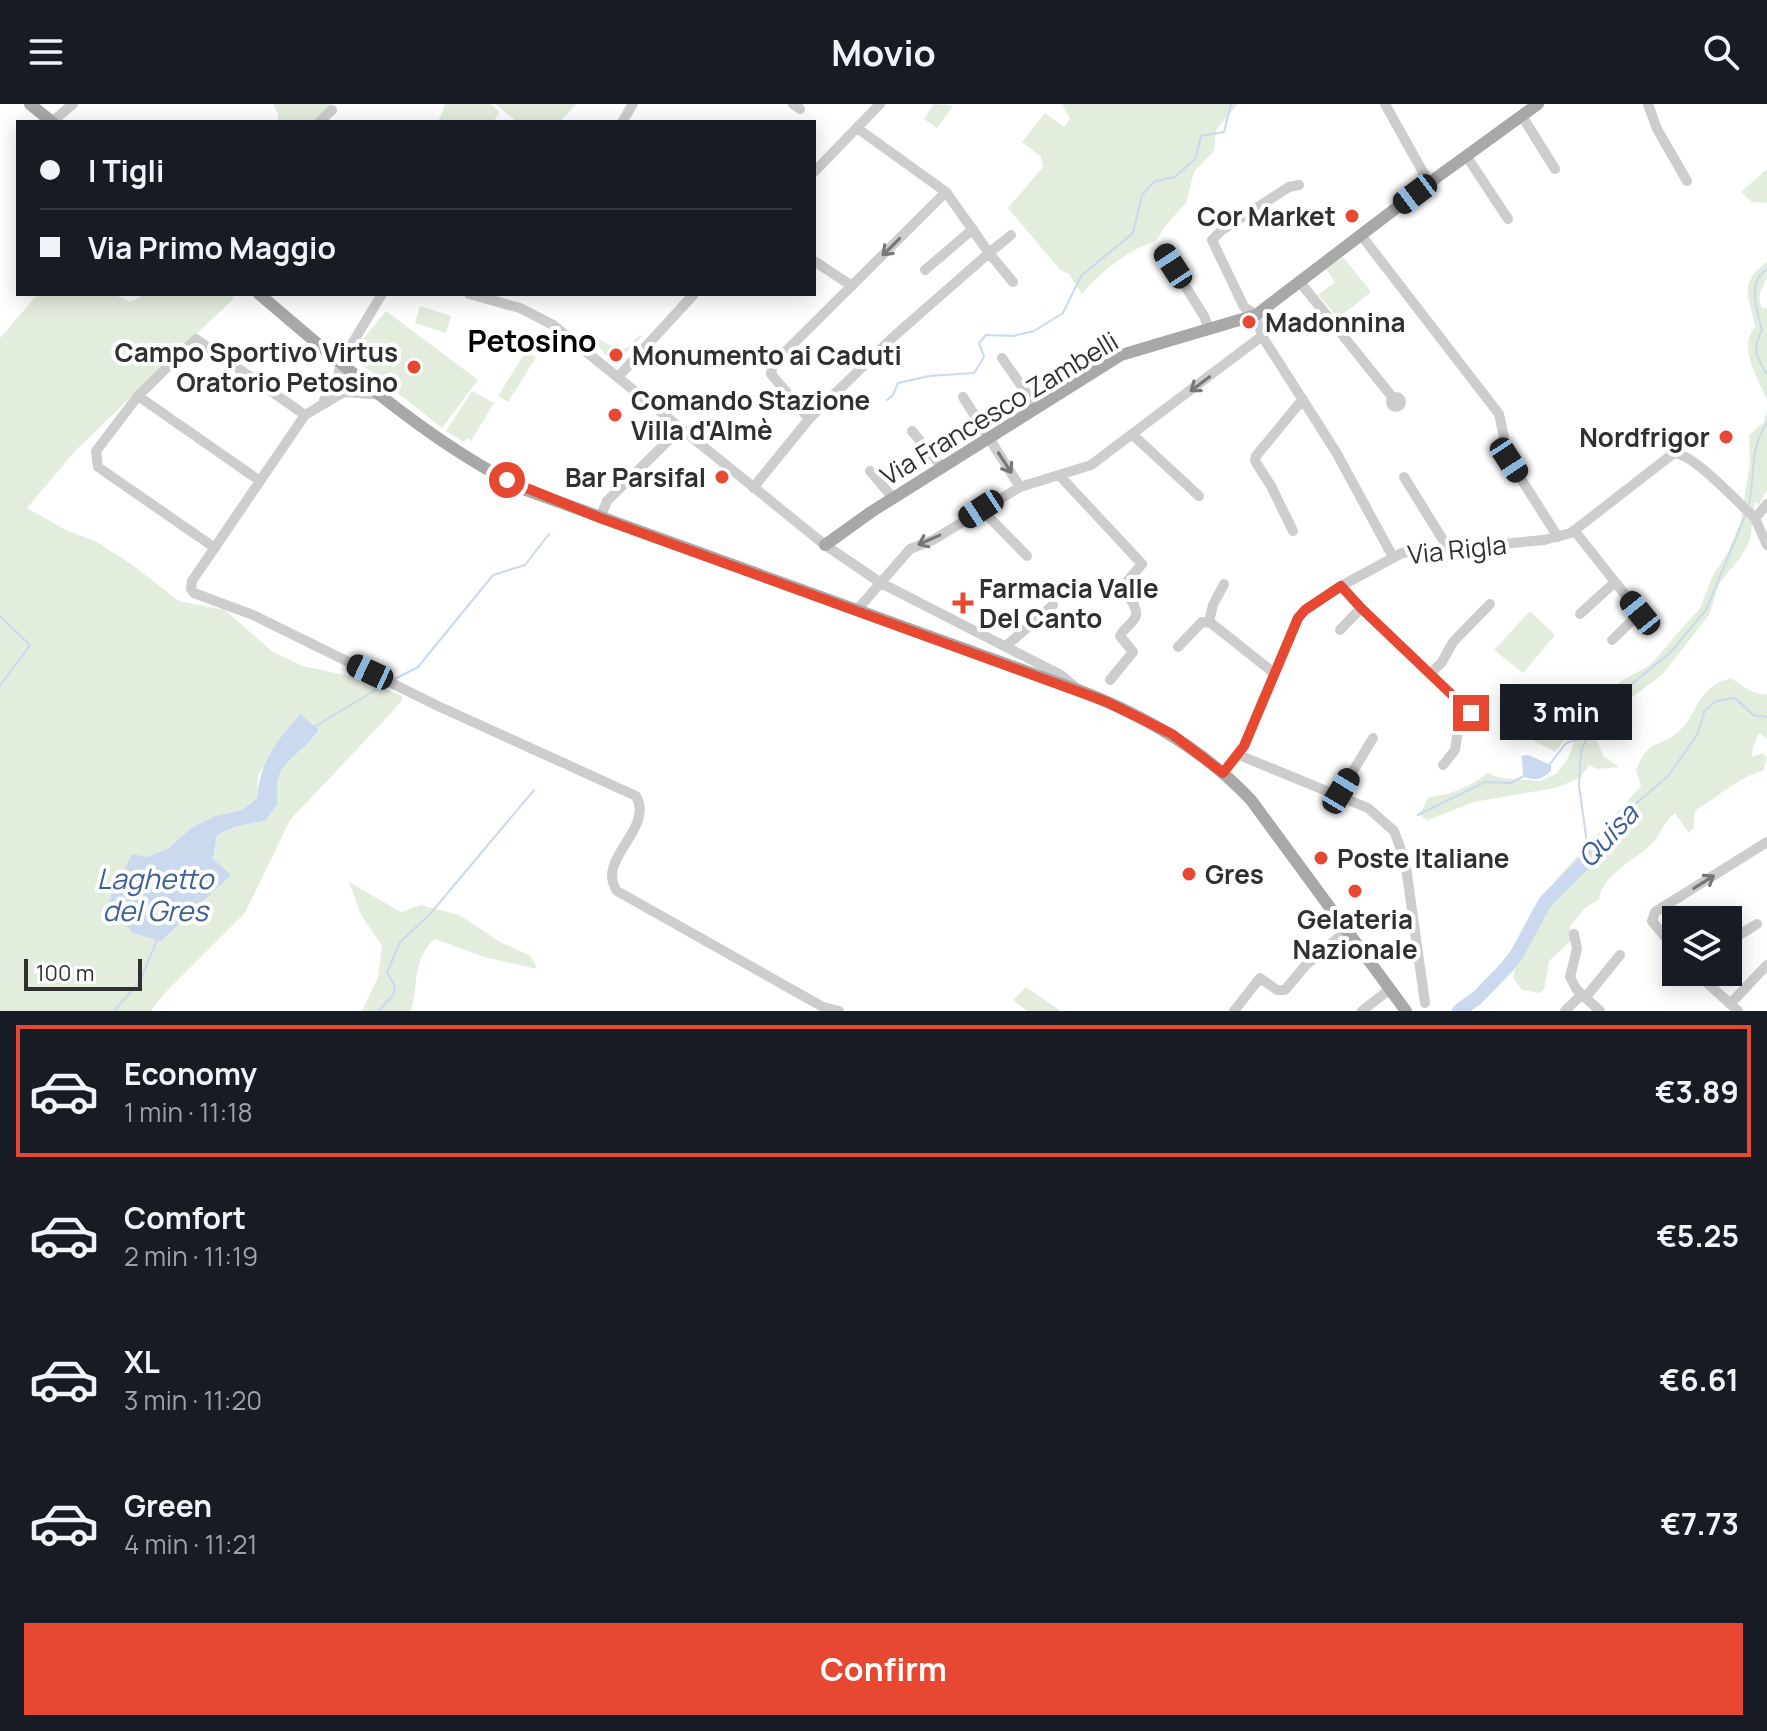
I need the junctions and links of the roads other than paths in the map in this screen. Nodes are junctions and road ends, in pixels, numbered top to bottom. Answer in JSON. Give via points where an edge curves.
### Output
{"nodes":[{"id":1,"x":73,"y":104,"type":"edge"},
{"id":2,"x":880,"y":104,"type":"edge"},
{"id":3,"x":1385,"y":104,"type":"edge"},
{"id":4,"x":1538,"y":104,"type":"edge"},
{"id":5,"x":1648,"y":104,"type":"edge"},
{"id":6,"x":33,"y":105,"type":"edge"},
{"id":7,"x":332,"y":110,"type":"dead end"},
{"id":8,"x":1522,"y":116,"type":"junction"},
{"id":9,"x":50,"y":120,"type":"edge"},
{"id":10,"x":54,"y":120,"type":"edge"},
{"id":11,"x":321,"y":120,"type":"edge"},
{"id":12,"x":857,"y":128,"type":"junction"},
{"id":13,"x":1467,"y":157,"type":"junction"},
{"id":14,"x":1555,"y":169,"type":"dead end"},
{"id":15,"x":816,"y":170,"type":"edge"},
{"id":16,"x":1687,"y":181,"type":"dead end"},
{"id":17,"x":1429,"y":183,"type":"junction"},
{"id":18,"x":1299,"y":185,"type":"dead end"},
{"id":19,"x":946,"y":192,"type":"junction"},
{"id":20,"x":1508,"y":219,"type":"dead end"},
{"id":21,"x":973,"y":229,"type":"junction"},
{"id":22,"x":1011,"y":235,"type":"dead end"},
{"id":23,"x":1361,"y":235,"type":"junction"},
{"id":24,"x":1162,"y":249,"type":"dead end"},
{"id":25,"x":989,"y":253,"type":"junction"},
{"id":26,"x":816,"y":262,"type":"edge"},
{"id":27,"x":925,"y":270,"type":"dead end"},
{"id":28,"x":1299,"y":281,"type":"junction"},
{"id":29,"x":1013,"y":282,"type":"dead end"},
{"id":30,"x":852,"y":286,"type":"junction"},
{"id":31,"x":261,"y":296,"type":"edge"},
{"id":32,"x":381,"y":296,"type":"edge"},
{"id":33,"x":476,"y":296,"type":"edge"},
{"id":34,"x":692,"y":296,"type":"edge"},
{"id":35,"x":1256,"y":315,"type":"junction"},
{"id":36,"x":1209,"y":329,"type":"junction"},
{"id":37,"x":1262,"y":336,"type":"junction"},
{"id":38,"x":1002,"y":358,"type":"dead end"},
{"id":39,"x":341,"y":362,"type":"junction"},
{"id":40,"x":356,"y":374,"type":"junction"},
{"id":41,"x":618,"y":377,"type":"junction"},
{"id":42,"x":336,"y":384,"type":"junction"},
{"id":43,"x":344,"y":392,"type":"junction"},
{"id":44,"x":382,"y":395,"type":"junction"},
{"id":45,"x":138,"y":396,"type":"junction"},
{"id":46,"x":963,"y":397,"type":"dead end"},
{"id":47,"x":1393,"y":398,"type":"dead end"},
{"id":48,"x":1303,"y":399,"type":"junction"},
{"id":49,"x":321,"y":404,"type":"junction"},
{"id":50,"x":1037,"y":408,"type":"junction"},
{"id":51,"x":305,"y":415,"type":"junction"},
{"id":52,"x":809,"y":419,"type":"junction"},
{"id":53,"x":680,"y":429,"type":"junction"},
{"id":54,"x":912,"y":431,"type":"dead end"},
{"id":55,"x":1133,"y":435,"type":"junction"},
{"id":56,"x":1696,"y":436,"type":"dead end"},
{"id":57,"x":989,"y":440,"type":"junction"},
{"id":58,"x":1674,"y":453,"type":"junction"},
{"id":59,"x":943,"y":468,"type":"junction"},
{"id":60,"x":870,"y":471,"type":"dead end"},
{"id":61,"x":1059,"y":475,"type":"junction"},
{"id":62,"x":1404,"y":477,"type":"dead end"},
{"id":63,"x":260,"y":481,"type":"junction"},
{"id":64,"x":1020,"y":487,"type":"junction"},
{"id":65,"x":753,"y":488,"type":"junction"},
{"id":66,"x":1199,"y":496,"type":"dead end"},
{"id":67,"x":893,"y":498,"type":"junction"},
{"id":68,"x":1767,"y":504,"type":"edge"},
{"id":69,"x":981,"y":509,"type":"junction"},
{"id":70,"x":1750,"y":514,"type":"junction"},
{"id":71,"x":600,"y":518,"type":"junction"},
{"id":72,"x":1574,"y":530,"type":"junction"},
{"id":73,"x":1293,"y":531,"type":"dead end"},
{"id":74,"x":1558,"y":537,"type":"junction"},
{"id":75,"x":825,"y":545,"type":"junction"},
{"id":76,"x":1767,"y":545,"type":"edge"},
{"id":77,"x":215,"y":548,"type":"junction"},
{"id":78,"x":1448,"y":548,"type":"junction"},
{"id":79,"x":1027,"y":556,"type":"dead end"},
{"id":80,"x":1393,"y":557,"type":"junction"},
{"id":81,"x":1615,"y":582,"type":"junction"},
{"id":82,"x":881,"y":583,"type":"junction"},
{"id":83,"x":1224,"y":584,"type":"dead end"},
{"id":84,"x":1341,"y":586,"type":"junction"},
{"id":85,"x":1490,"y":604,"type":"dead end"},
{"id":86,"x":1053,"y":605,"type":"dead end"},
{"id":87,"x":1361,"y":608,"type":"junction"},
{"id":88,"x":857,"y":610,"type":"junction"},
{"id":89,"x":1580,"y":614,"type":"dead end"},
{"id":90,"x":1209,"y":622,"type":"junction"},
{"id":91,"x":1340,"y":630,"type":"dead end"},
{"id":92,"x":1612,"y":640,"type":"dead end"},
{"id":93,"x":1006,"y":646,"type":"junction"},
{"id":94,"x":1178,"y":647,"type":"dead end"},
{"id":95,"x":1032,"y":660,"type":"junction"},
{"id":96,"x":1274,"y":673,"type":"junction"},
{"id":97,"x":1430,"y":674,"type":"junction"},
{"id":98,"x":1040,"y":676,"type":"junction"},
{"id":99,"x":1110,"y":680,"type":"dead end"},
{"id":100,"x":1078,"y":690,"type":"junction"},
{"id":101,"x":1373,"y":738,"type":"dead end"},
{"id":102,"x":1239,"y":755,"type":"junction"},
{"id":103,"x":1443,"y":765,"type":"dead end"},
{"id":104,"x":1223,"y":773,"type":"junction"},
{"id":105,"x":1338,"y":796,"type":"junction"},
{"id":106,"x":1767,"y":843,"type":"edge"},
{"id":107,"x":1665,"y":906,"type":"edge"},
{"id":108,"x":1662,"y":908,"type":"edge"},
{"id":109,"x":1757,"y":924,"type":"dead end"},
{"id":110,"x":1347,"y":930,"type":"junction"},
{"id":111,"x":1662,"y":933,"type":"edge"},
{"id":112,"x":1742,"y":933,"type":"edge"},
{"id":113,"x":1574,"y":934,"type":"dead end"},
{"id":114,"x":1620,"y":955,"type":"dead end"},
{"id":115,"x":1767,"y":965,"type":"edge"},
{"id":116,"x":1711,"y":986,"type":"edge"},
{"id":117,"x":1390,"y":989,"type":"junction"},
{"id":118,"x":1584,"y":996,"type":"junction"},
{"id":119,"x":1425,"y":1003,"type":"dead end"},
{"id":120,"x":1734,"y":1007,"type":"edge"},
{"id":121,"x":839,"y":1011,"type":"edge"},
{"id":122,"x":1234,"y":1011,"type":"edge"},
{"id":123,"x":1362,"y":1011,"type":"edge"},
{"id":124,"x":1406,"y":1011,"type":"edge"},
{"id":125,"x":1565,"y":1011,"type":"edge"},
{"id":126,"x":1600,"y":1011,"type":"edge"}],
"edges":[{"from":1,"to":10,"type":"street"},
{"from":2,"to":12,"type":"street"},
{"from":3,"to":17,"type":"street"},
{"from":4,"to":8,"type":"main road","name":"Via Francesco Zambelli"},
{"from":5,"to":16,"type":"street"},
{"from":6,"to":9,"type":"main road"},
{"from":7,"to":11,"type":"street"},
{"from":8,"to":13,"type":"main road","name":"Via Francesco Zambelli"},
{"from":8,"to":14,"type":"street"},
{"from":12,"to":15,"type":"street"},
{"from":12,"to":19,"type":"street"},
{"from":13,"to":17,"type":"main road","name":"Via Francesco Zambelli"},
{"from":13,"to":20,"type":"street"},
{"from":17,"to":23,"type":"main road","name":"Via Francesco Zambelli"},
{"from":18,"to":35,"type":"street","via":[[1212,240],[1244,307]]},
{"from":19,"to":21,"type":"street"},
{"from":19,"to":30,"type":"street","one_way":true},
{"from":21,"to":25,"type":"street"},
{"from":21,"to":27,"type":"street"},
{"from":22,"to":25,"type":"street"},
{"from":23,"to":28,"type":"main road","name":"Via Francesco Zambelli"},
{"from":23,"to":74,"type":"street","via":[[1499,414],[1509,460]]},
{"from":24,"to":36,"type":"street"},
{"from":25,"to":29,"type":"street"},
{"from":25,"to":52,"type":"street"},
{"from":26,"to":30,"type":"street"},
{"from":28,"to":35,"type":"main road","name":"Via Francesco Zambelli"},
{"from":28,"to":47,"type":"street"},
{"from":30,"to":52,"type":"street","via":[[773,364],[771,374]]},
{"from":31,"to":39,"type":"main road"},
{"from":32,"to":39,"type":"street"},
{"from":33,"to":41,"type":"street","via":[[534,313]]},
{"from":34,"to":41,"type":"street"},
{"from":35,"to":36,"type":"main road","name":"Via Francesco Zambelli"},
{"from":35,"to":37,"type":"street"},
{"from":36,"to":50,"type":"main road","name":"Via Francesco Zambelli","via":[[1121,355]]},
{"from":37,"to":48,"type":"street"},
{"from":37,"to":55,"type":"street","one_way":true},
{"from":38,"to":50,"type":"street"},
{"from":39,"to":40,"type":"main road"},
{"from":39,"to":42,"type":"street"},
{"from":40,"to":42,"type":"street"},
{"from":40,"to":43,"type":"street"},
{"from":40,"to":44,"type":"main road"},
{"from":41,"to":53,"type":"street"},
{"from":42,"to":49,"type":"street"},
{"from":43,"to":44,"type":"street"},
{"from":43,"to":49,"type":"street"},
{"from":44,"to":71,"type":"main road","via":[[492,472]]},
{"from":45,"to":51,"type":"street","via":[[196,339]]},
{"from":45,"to":63,"type":"street"},
{"from":45,"to":77,"type":"street","via":[[96,451],[98,467]]},
{"from":46,"to":57,"type":"street"},
{"from":48,"to":73,"type":"street","via":[[1255,461]]},
{"from":48,"to":80,"type":"street"},
{"from":49,"to":51,"type":"street"},
{"from":50,"to":57,"type":"main road","name":"Via Francesco Zambelli"},
{"from":51,"to":63,"type":"street"},
{"from":52,"to":65,"type":"street"},
{"from":53,"to":65,"type":"street"},
{"from":53,"to":71,"type":"street","via":[[607,501]]},
{"from":54,"to":59,"type":"street"},
{"from":55,"to":61,"type":"street","via":[[1091,465]]},
{"from":55,"to":66,"type":"street"},
{"from":56,"to":58,"type":"street","name":"Via Rigla"},
{"from":57,"to":59,"type":"main road","name":"Via Francesco Zambelli"},
{"from":57,"to":64,"type":"street","one_way":true},
{"from":58,"to":70,"type":"street","via":[[1692,462]]},
{"from":58,"to":72,"type":"street","name":"Via Rigla"},
{"from":59,"to":67,"type":"main road","name":"Via Francesco Zambelli"},
{"from":60,"to":67,"type":"street"},
{"from":61,"to":64,"type":"street"},
{"from":61,"to":99,"type":"street","via":[[1142,564],[1125,584],[1136,617],[1120,636],[1133,652]]},
{"from":62,"to":78,"type":"street"},
{"from":63,"to":77,"type":"street"},
{"from":64,"to":69,"type":"street"},
{"from":65,"to":75,"type":"street"},
{"from":67,"to":75,"type":"main road","name":"Via Francesco Zambelli"},
{"from":68,"to":70,"type":"street"},
{"from":69,"to":79,"type":"street"},
{"from":69,"to":82,"type":"street","one_way":true,"via":[[910,549]]},
{"from":70,"to":76,"type":"street"},
{"from":71,"to":88,"type":"main road"},
{"from":72,"to":74,"type":"street","name":"Via Rigla"},
{"from":72,"to":81,"type":"street"},
{"from":74,"to":78,"type":"street","name":"Via Rigla"},
{"from":75,"to":82,"type":"street"},
{"from":77,"to":121,"type":"street","via":[[192,581],[194,593],[253,615],[636,796],[639,820],[612,874],[617,891],[823,1007]]},
{"from":78,"to":80,"type":"street","name":"Via Rigla"},
{"from":80,"to":84,"type":"street","name":"Via Rigla"},
{"from":81,"to":89,"type":"street"},
{"from":81,"to":92,"type":"street","via":[[1640,613]]},
{"from":82,"to":88,"type":"street"},
{"from":82,"to":93,"type":"street"},
{"from":83,"to":90,"type":"street"},
{"from":84,"to":87,"type":"street"},
{"from":84,"to":96,"type":"street","name":"Via Rigla","via":[[1298,618]]},
{"from":85,"to":97,"type":"street"},
{"from":86,"to":93,"type":"street"},
{"from":87,"to":91,"type":"street"},
{"from":87,"to":97,"type":"street"},
{"from":88,"to":98,"type":"main road"},
{"from":90,"to":94,"type":"street","via":[[1202,622]]},
{"from":90,"to":96,"type":"street"},
{"from":93,"to":95,"type":"street"},
{"from":95,"to":98,"type":"street"},
{"from":95,"to":100,"type":"street"},
{"from":96,"to":102,"type":"street","name":"Via Rigla"},
{"from":97,"to":103,"type":"street","via":[[1471,713]]},
{"from":98,"to":100,"type":"main road"},
{"from":100,"to":104,"type":"main road","via":[[1172,734]]},
{"from":101,"to":105,"type":"street"},
{"from":102,"to":104,"type":"street","name":"Via Rigla"},
{"from":102,"to":105,"type":"street"},
{"from":104,"to":110,"type":"main road","via":[[1263,814]]},
{"from":105,"to":119,"type":"street","via":[[1368,808],[1394,831],[1405,860]]},
{"from":107,"to":106,"type":"street","one_way":true},
{"from":111,"to":108,"type":"street","one_way":true,"via":[[1652,921]]},
{"from":109,"to":112,"type":"street"},
{"from":110,"to":117,"type":"main road"},
{"from":110,"to":122,"type":"street","via":[[1285,990],[1260,978]]},
{"from":113,"to":118,"type":"street","via":[[1577,949],[1570,977]]},
{"from":114,"to":118,"type":"street"},
{"from":115,"to":120,"type":"street"},
{"from":116,"to":120,"type":"street"},
{"from":117,"to":123,"type":"street"},
{"from":117,"to":124,"type":"main road"},
{"from":118,"to":125,"type":"street"},
{"from":118,"to":126,"type":"street"}]}
